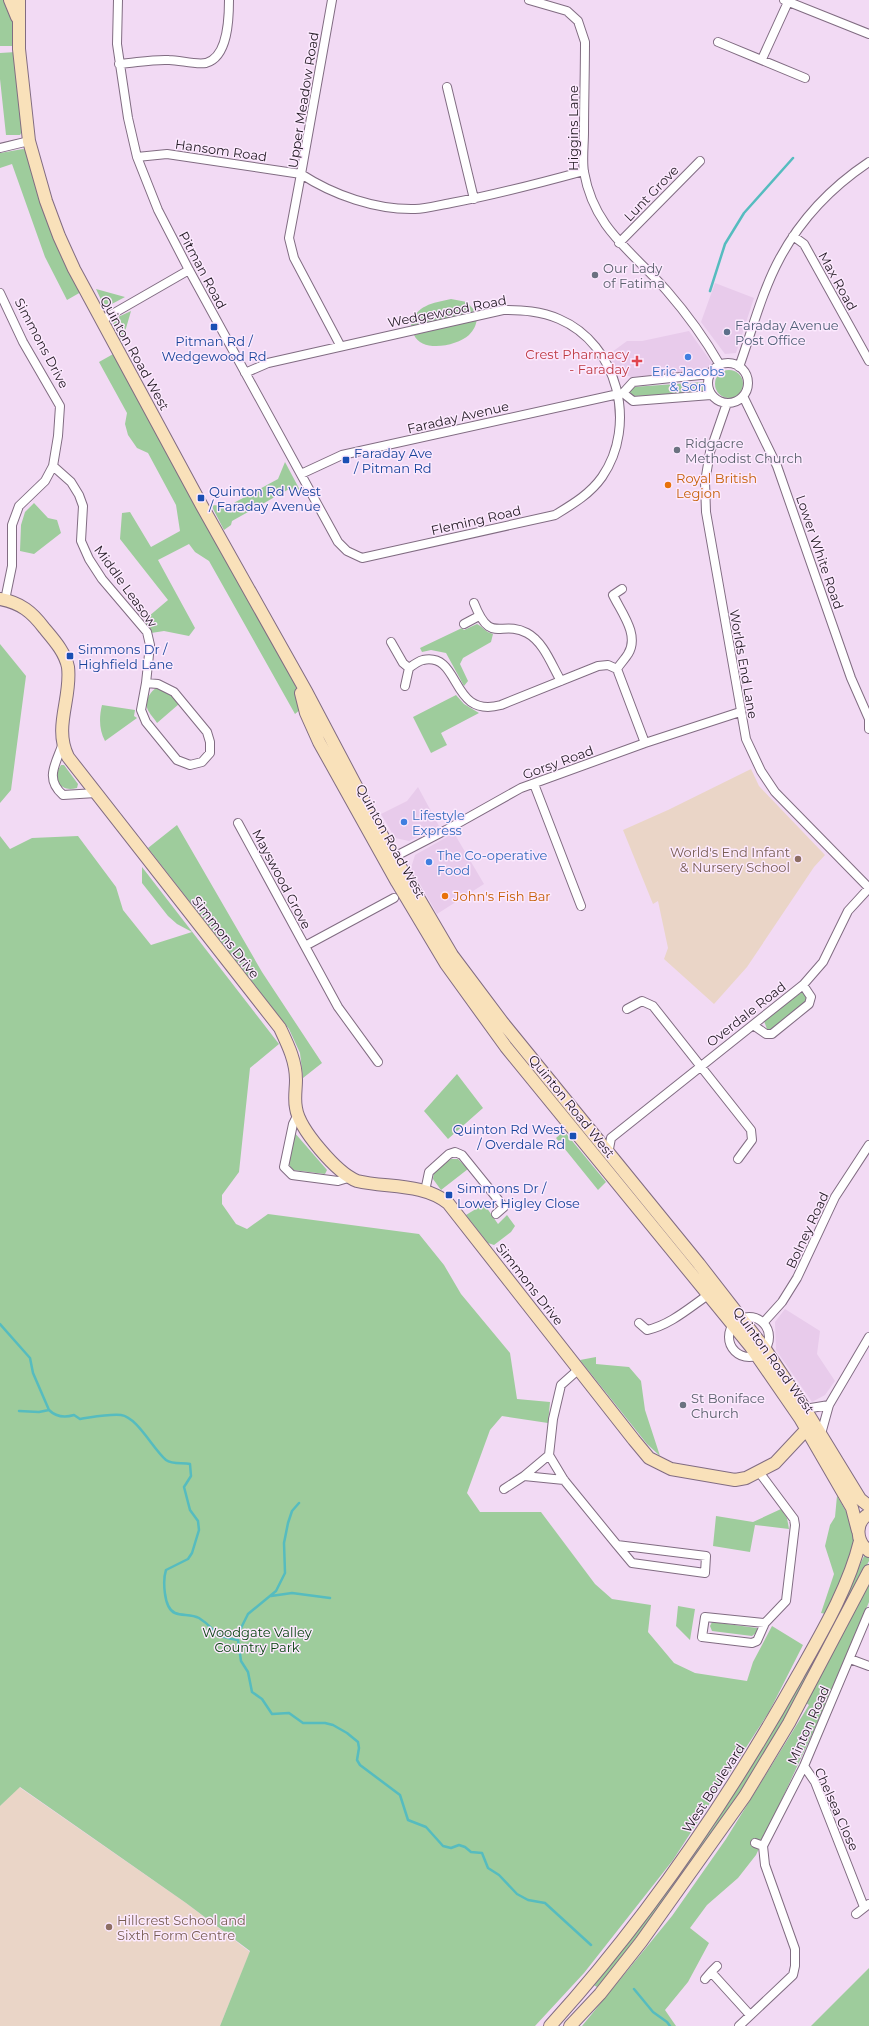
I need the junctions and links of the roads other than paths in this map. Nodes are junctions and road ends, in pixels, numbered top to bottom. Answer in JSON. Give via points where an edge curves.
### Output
{"nodes":[{"id":1,"x":10,"y":0,"type":"edge"},
{"id":2,"x":19,"y":0,"type":"edge"},
{"id":3,"x":118,"y":0,"type":"edge"},
{"id":4,"x":229,"y":0,"type":"edge"},
{"id":5,"x":332,"y":0,"type":"edge"},
{"id":6,"x":529,"y":0,"type":"edge"},
{"id":7,"x":786,"y":1,"type":"edge"},
{"id":8,"x":18,"y":18,"type":"junction"},
{"id":9,"x":869,"y":34,"type":"edge"},
{"id":10,"x":718,"y":42,"type":"dead end"},
{"id":11,"x":762,"y":59,"type":"junction"},
{"id":12,"x":119,"y":64,"type":"junction"},
{"id":13,"x":805,"y":78,"type":"dead end"},
{"id":14,"x":447,"y":87,"type":"dead end"},
{"id":15,"x":29,"y":141,"type":"junction"},
{"id":16,"x":0,"y":148,"type":"edge"},
{"id":17,"x":137,"y":157,"type":"junction"},
{"id":18,"x":700,"y":161,"type":"dead end"},
{"id":19,"x":869,"y":162,"type":"edge"},
{"id":20,"x":584,"y":171,"type":"junction"},
{"id":21,"x":300,"y":174,"type":"junction"},
{"id":22,"x":474,"y":199,"type":"junction"},
{"id":23,"x":793,"y":236,"type":"junction"},
{"id":24,"x":619,"y":243,"type":"junction"},
{"id":25,"x":189,"y":270,"type":"junction"},
{"id":26,"x":0,"y":293,"type":"edge"},
{"id":27,"x":102,"y":320,"type":"junction"},
{"id":28,"x":340,"y":345,"type":"junction"},
{"id":29,"x":869,"y":361,"type":"edge"},
{"id":30,"x":720,"y":365,"type":"junction"},
{"id":31,"x":739,"y":367,"type":"junction"},
{"id":32,"x":245,"y":373,"type":"junction"},
{"id":33,"x":710,"y":374,"type":"junction"},
{"id":34,"x":621,"y":393,"type":"junction"},
{"id":35,"x":711,"y":396,"type":"junction"},
{"id":36,"x":742,"y":396,"type":"junction"},
{"id":37,"x":727,"y":403,"type":"junction"},
{"id":38,"x":53,"y":466,"type":"junction"},
{"id":39,"x":301,"y":474,"type":"junction"},
{"id":40,"x":622,"y":589,"type":"dead end"},
{"id":41,"x":3,"y":600,"type":"edge"},
{"id":42,"x":474,"y":603,"type":"dead end"},
{"id":43,"x":479,"y":616,"type":"junction"},
{"id":44,"x":464,"y":624,"type":"dead end"},
{"id":45,"x":391,"y":642,"type":"dead end"},
{"id":46,"x":409,"y":668,"type":"junction"},
{"id":47,"x":617,"y":669,"type":"junction"},
{"id":48,"x":297,"y":677,"type":"junction"},
{"id":49,"x":560,"y":681,"type":"junction"},
{"id":50,"x":146,"y":683,"type":"junction"},
{"id":51,"x":405,"y":686,"type":"dead end"},
{"id":52,"x":740,"y":712,"type":"junction"},
{"id":53,"x":869,"y":719,"type":"edge"},
{"id":54,"x":869,"y":728,"type":"edge"},
{"id":55,"x":645,"y":743,"type":"junction"},
{"id":56,"x":62,"y":746,"type":"junction"},
{"id":57,"x":534,"y":784,"type":"junction"},
{"id":58,"x":96,"y":793,"type":"junction"},
{"id":59,"x":238,"y":823,"type":"dead end"},
{"id":60,"x":394,"y":857,"type":"junction"},
{"id":61,"x":394,"y":876,"type":"junction"},
{"id":62,"x":411,"y":887,"type":"junction"},
{"id":63,"x":869,"y":888,"type":"edge"},
{"id":64,"x":394,"y":898,"type":"junction"},
{"id":65,"x":411,"y":906,"type":"junction"},
{"id":66,"x":581,"y":906,"type":"dead end"},
{"id":67,"x":305,"y":946,"type":"junction"},
{"id":68,"x":803,"y":985,"type":"junction"},
{"id":69,"x":627,"y":1009,"type":"dead end"},
{"id":70,"x":753,"y":1025,"type":"junction"},
{"id":71,"x":378,"y":1062,"type":"dead end"},
{"id":72,"x":700,"y":1066,"type":"junction"},
{"id":73,"x":298,"y":1114,"type":"junction"},
{"id":74,"x":612,"y":1138,"type":"junction"},
{"id":75,"x":589,"y":1140,"type":"junction"},
{"id":76,"x":869,"y":1145,"type":"edge"},
{"id":77,"x":603,"y":1158,"type":"junction"},
{"id":78,"x":738,"y":1160,"type":"dead end"},
{"id":79,"x":348,"y":1178,"type":"junction"},
{"id":80,"x":425,"y":1191,"type":"junction"},
{"id":81,"x":496,"y":1214,"type":"dead end"},
{"id":82,"x":708,"y":1294,"type":"junction"},
{"id":83,"x":737,"y":1321,"type":"junction"},
{"id":84,"x":639,"y":1323,"type":"dead end"},
{"id":85,"x":763,"y":1323,"type":"junction"},
{"id":86,"x":869,"y":1337,"type":"edge"},
{"id":87,"x":761,"y":1352,"type":"junction"},
{"id":88,"x":579,"y":1369,"type":"junction"},
{"id":89,"x":829,"y":1405,"type":"junction"},
{"id":90,"x":805,"y":1409,"type":"junction"},
{"id":91,"x":814,"y":1430,"type":"junction"},
{"id":92,"x":549,"y":1456,"type":"junction"},
{"id":93,"x":759,"y":1472,"type":"junction"},
{"id":94,"x":524,"y":1476,"type":"junction"},
{"id":95,"x":564,"y":1480,"type":"junction"},
{"id":96,"x":504,"y":1489,"type":"dead end"},
{"id":97,"x":869,"y":1506,"type":"edge"},
{"id":98,"x":869,"y":1514,"type":"edge"},
{"id":99,"x":859,"y":1536,"type":"junction"},
{"id":100,"x":617,"y":1545,"type":"junction"},
{"id":101,"x":869,"y":1550,"type":"edge"},
{"id":102,"x":869,"y":1571,"type":"edge"},
{"id":103,"x":869,"y":1612,"type":"edge"},
{"id":104,"x":765,"y":1623,"type":"junction"},
{"id":105,"x":850,"y":1659,"type":"junction"},
{"id":106,"x":869,"y":1666,"type":"edge"},
{"id":107,"x":804,"y":1766,"type":"junction"},
{"id":108,"x":755,"y":1843,"type":"dead end"},
{"id":109,"x":763,"y":1846,"type":"junction"},
{"id":110,"x":867,"y":1906,"type":"edge"},
{"id":111,"x":856,"y":1914,"type":"dead end"},
{"id":112,"x":705,"y":1979,"type":"dead end"},
{"id":113,"x":750,"y":2015,"type":"junction"},
{"id":114,"x":550,"y":2026,"type":"edge"},
{"id":115,"x":570,"y":2026,"type":"edge"},
{"id":116,"x":738,"y":2026,"type":"edge"}],
"edges":[{"from":1,"to":8,"type":"street","name":"Quinton Road West"},
{"from":2,"to":8,"type":"street","name":"Quinton Road West"},
{"from":3,"to":12,"type":"street","name":"Pitman Road"},
{"from":4,"to":12,"type":"street","via":[[226,32],[221,50],[214,59],[204,63],[167,60]]},
{"from":5,"to":21,"type":"street","name":"Upper Meadow Road"},
{"from":6,"to":20,"type":"street","name":"Higgins Lane","via":[[567,11],[578,21],[585,42]]},
{"from":7,"to":9,"type":"street"},
{"from":7,"to":11,"type":"street"},
{"from":8,"to":15,"type":"street","name":"Quinton Road West"},
{"from":10,"to":11,"type":"street"},
{"from":11,"to":13,"type":"street"},
{"from":12,"to":17,"type":"street","name":"Pitman Road"},
{"from":14,"to":22,"type":"street"},
{"from":15,"to":16,"type":"street"},
{"from":15,"to":27,"type":"street","name":"Quinton Road West","via":[[59,236]]},
{"from":17,"to":21,"type":"street","name":"Hansom Road","via":[[167,154]]},
{"from":17,"to":25,"type":"street","name":"Pitman Road","via":[[158,210]]},
{"from":18,"to":24,"type":"street","name":"Lunt Grove"},
{"from":19,"to":23,"type":"street","via":[[829,194]]},
{"from":20,"to":22,"type":"street","name":"Upper Meadow Road"},
{"from":20,"to":24,"type":"street","name":"Higgins Lane","via":[[595,208]]},
{"from":21,"to":22,"type":"street","name":"Upper Meadow Road","via":[[351,199],[384,206],[415,209]]},
{"from":21,"to":28,"type":"street","via":[[289,238],[294,258]]},
{"from":23,"to":29,"type":"street","name":"Max Road","via":[[804,244]]},
{"from":23,"to":31,"type":"street","via":[[777,265]]},
{"from":24,"to":30,"type":"street","name":"Higgins Lane","via":[[671,296]]},
{"from":25,"to":27,"type":"street"},
{"from":25,"to":32,"type":"street","name":"Pitman Road"},
{"from":26,"to":38,"type":"street","name":"Simmons Drive","via":[[23,342],[60,406]]},
{"from":27,"to":48,"type":"street","name":"Quinton Road West"},
{"from":28,"to":32,"type":"street","name":"Wedgewood Road","via":[[268,363]]},
{"from":28,"to":34,"type":"street","name":"Wedgewood Road","via":[[502,310],[528,311],[560,319],[579,331],[596,347]]},
{"from":30,"to":31,"type":"street","via":[[730,364]]},
{"from":30,"to":33,"type":"street"},
{"from":31,"to":36,"type":"street","via":[[747,378],[747,390]]},
{"from":32,"to":39,"type":"street","name":"Pitman Road"},
{"from":33,"to":34,"type":"street","name":"Faraday Avenue","via":[[633,382]]},
{"from":33,"to":35,"type":"street","via":[[708,384]]},
{"from":34,"to":35,"type":"street","via":[[633,401]]},
{"from":34,"to":39,"type":"street","name":"Faraday Avenue","via":[[342,455]]},
{"from":34,"to":39,"type":"street","name":"Fleming Road","via":[[620,424],[610,463],[592,489],[577,502],[555,515],[362,558],[347,552],[338,542]]},
{"from":35,"to":37,"type":"street"},
{"from":36,"to":37,"type":"street","via":[[734,402]]},
{"from":36,"to":53,"type":"street","name":"Lower White Road","via":[[777,466],[851,678]]},
{"from":37,"to":52,"type":"street","name":"Worlds End Lane","via":[[710,452],[705,482],[706,512]]},
{"from":38,"to":41,"type":"street","name":"Simmons Drive","via":[[45,480],[19,506],[12,525],[12,566]]},
{"from":38,"to":50,"type":"street","name":"Middle Leasow","via":[[71,482],[79,495],[83,506],[81,541],[89,559],[102,579],[147,632],[150,645]]},
{"from":40,"to":47,"type":"street","via":[[613,595],[632,634],[632,646]]},
{"from":41,"to":56,"type":"street","name":"Simmons Drive","via":[[23,606],[33,614],[64,656],[68,667],[68,680],[61,732]]},
{"from":42,"to":43,"type":"street"},
{"from":43,"to":44,"type":"street"},
{"from":43,"to":49,"type":"street","via":[[489,628],[517,629],[538,642]]},
{"from":45,"to":46,"type":"street","via":[[403,663]]},
{"from":46,"to":49,"type":"street","via":[[423,660],[440,663],[448,669],[465,698],[488,709]]},
{"from":46,"to":51,"type":"street"},
{"from":47,"to":49,"type":"street","via":[[608,665],[598,666]]},
{"from":47,"to":55,"type":"street"},
{"from":48,"to":60,"type":"street","name":"Quinton Road West"},
{"from":48,"to":61,"type":"street","name":"Quinton Road West","via":[[306,713],[319,742]]},
{"from":50,"to":50,"type":"street","name":"Middle Leasow","via":[[158,684],[174,692],[207,732],[210,754],[202,762],[190,765],[177,760],[146,722],[141,710]]},
{"from":52,"to":55,"type":"street","name":"Gorsy Road"},
{"from":52,"to":63,"type":"street","name":"Worlds End Lane","via":[[749,746],[775,792]]},
{"from":53,"to":54,"type":"street"},
{"from":55,"to":57,"type":"street","name":"Gorsy Road"},
{"from":56,"to":58,"type":"street","name":"Simmons Drive"},
{"from":56,"to":58,"type":"street","name":"Simmons Drive","via":[[52,776],[55,788],[63,795]]},
{"from":57,"to":60,"type":"street","name":"Gorsy Road","via":[[521,788]]},
{"from":57,"to":66,"type":"street"},
{"from":58,"to":73,"type":"street","name":"Simmons Drive","via":[[280,1028],[295,1067],[295,1100]]},
{"from":59,"to":67,"type":"street","name":"Mayswood Grove"},
{"from":60,"to":61,"type":"street","via":[[389,859]]},
{"from":60,"to":62,"type":"street","name":"Quinton Road West"},
{"from":61,"to":64,"type":"street"},
{"from":61,"to":65,"type":"street","name":"Quinton Road West"},
{"from":62,"to":65,"type":"street","via":[[410,892],[416,903]]},
{"from":62,"to":75,"type":"street","name":"Quinton Road West","via":[[452,955]]},
{"from":63,"to":68,"type":"street","name":"Overdale Road","via":[[848,911],[823,962]]},
{"from":64,"to":65,"type":"street"},
{"from":64,"to":67,"type":"street","name":"Mayswood Grove"},
{"from":65,"to":75,"type":"street","name":"Quinton Road West","via":[[446,964],[490,1026]]},
{"from":67,"to":71,"type":"street","name":"Mayswood Grove","via":[[338,1008]]},
{"from":68,"to":70,"type":"street","name":"Overdale Road"},
{"from":68,"to":70,"type":"street","via":[[811,997],[809,1004],[772,1034],[766,1034]]},
{"from":69,"to":72,"type":"street","via":[[642,1001],[653,1006]]},
{"from":70,"to":72,"type":"street","name":"Overdale Road"},
{"from":72,"to":74,"type":"street","name":"Overdale Road"},
{"from":72,"to":78,"type":"street","via":[[751,1130],[752,1140]]},
{"from":73,"to":79,"type":"street","name":"Simmons Drive","via":[[306,1130],[333,1165]]},
{"from":73,"to":79,"type":"street","name":"Simmons Drive","via":[[293,1124],[284,1167],[292,1175],[338,1181]]},
{"from":74,"to":75,"type":"street"},
{"from":74,"to":77,"type":"street"},
{"from":75,"to":77,"type":"street","name":"Quinton Road West"},
{"from":76,"to":85,"type":"street","name":"Bolney Road","via":[[835,1197],[797,1278],[782,1302]]},
{"from":77,"to":82,"type":"street","name":"Quinton Road West"},
{"from":77,"to":83,"type":"street","name":"Quinton Road West"},
{"from":79,"to":80,"type":"street","name":"Simmons Drive"},
{"from":80,"to":81,"type":"street","via":[[429,1172],[449,1154],[455,1152],[462,1155],[504,1207]]},
{"from":80,"to":88,"type":"street","name":"Simmons Drive","via":[[441,1197],[448,1203]]},
{"from":82,"to":83,"type":"street","name":"Quinton Road West"},
{"from":82,"to":84,"type":"street","via":[[670,1322],[657,1328],[647,1330]]},
{"from":83,"to":85,"type":"street","via":[[753,1317]]},
{"from":83,"to":87,"type":"street","name":"Quinton Road West"},
{"from":83,"to":87,"type":"street","via":[[729,1335],[731,1347],[743,1356]]},
{"from":85,"to":87,"type":"street","via":[[768,1331],[769,1340]]},
{"from":86,"to":89,"type":"street"},
{"from":87,"to":90,"type":"street","name":"Quinton Road West"},
{"from":87,"to":91,"type":"street","name":"Quinton Road West"},
{"from":88,"to":92,"type":"street","via":[[566,1378],[561,1386],[553,1418]]},
{"from":88,"to":93,"type":"street","name":"Simmons Drive","via":[[642,1450],[657,1463],[671,1469],[735,1480]]},
{"from":89,"to":90,"type":"street"},
{"from":89,"to":91,"type":"street"},
{"from":90,"to":91,"type":"street","name":"Quinton Road West"},
{"from":91,"to":93,"type":"street","via":[[775,1463]]},
{"from":91,"to":97,"type":"street","name":"Quinton Road West","via":[[860,1499]]},
{"from":91,"to":99,"type":"street","name":"Quinton Road West","via":[[852,1508]]},
{"from":92,"to":94,"type":"street"},
{"from":92,"to":95,"type":"street"},
{"from":93,"to":104,"type":"street","via":[[794,1519],[795,1525],[786,1602]]},
{"from":94,"to":95,"type":"street"},
{"from":94,"to":96,"type":"street"},
{"from":95,"to":100,"type":"street"},
{"from":98,"to":99,"type":"street","name":"West Boulevard","via":[[861,1522]]},
{"from":99,"to":101,"type":"street"},
{"from":99,"to":114,"type":"street","name":"West Boulevard","via":[[849,1574],[819,1638],[775,1716],[682,1861],[592,1979]]},
{"from":100,"to":100,"type":"street","via":[[706,1556],[705,1573],[632,1563]]},
{"from":102,"to":115,"type":"street","via":[[789,1723],[744,1796],[641,1942],[600,1994]]},
{"from":103,"to":105,"type":"street","name":"Minton Road"},
{"from":104,"to":104,"type":"street","via":[[704,1618],[702,1637],[752,1643],[757,1641]]},
{"from":105,"to":106,"type":"street"},
{"from":105,"to":107,"type":"street","name":"Minton Road"},
{"from":107,"to":109,"type":"street","name":"Minton Road"},
{"from":107,"to":110,"type":"street","name":"Chelsea Close","via":[[815,1782]]},
{"from":108,"to":109,"type":"street"},
{"from":109,"to":113,"type":"street","via":[[765,1865],[795,1949],[795,1966],[793,1975]]},
{"from":110,"to":111,"type":"street","name":"Chelsea Close"},
{"from":112,"to":113,"type":"street","via":[[714,1969]]},
{"from":113,"to":116,"type":"street"}]}
